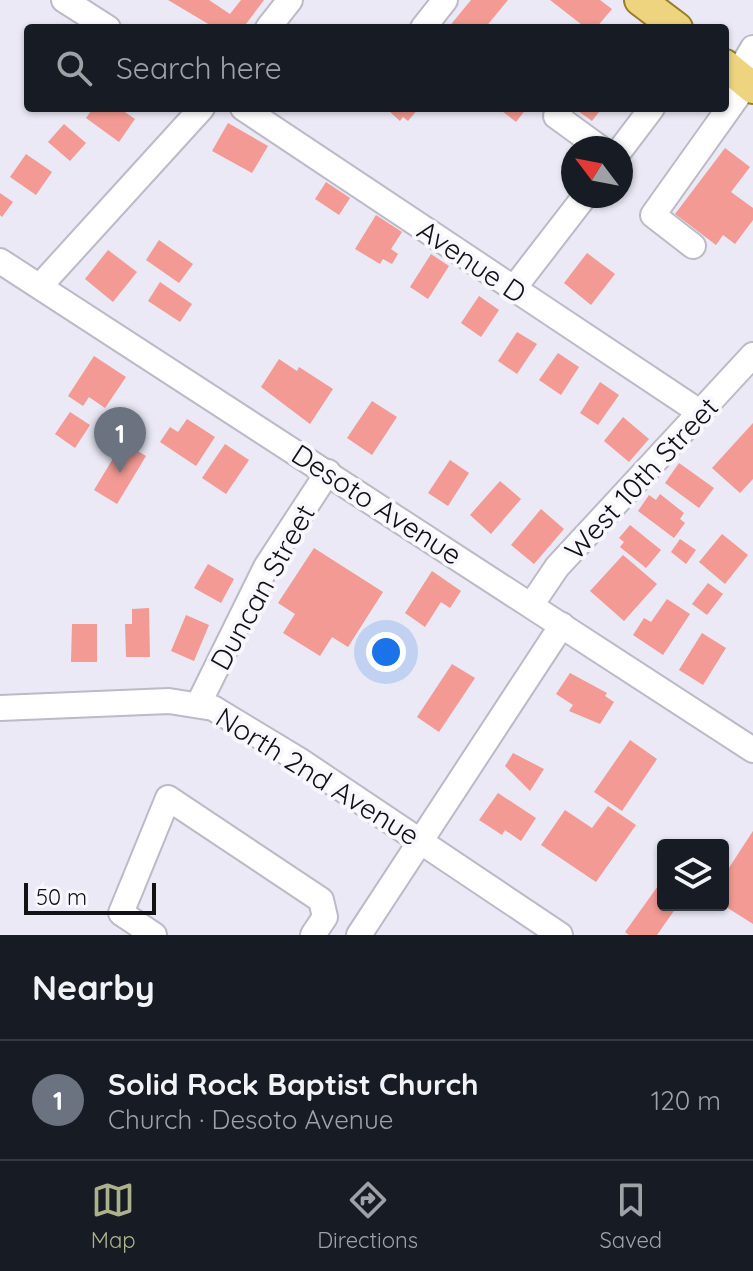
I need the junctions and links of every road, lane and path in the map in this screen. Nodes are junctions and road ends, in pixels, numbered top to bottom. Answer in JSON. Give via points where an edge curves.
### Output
{"nodes":[{"id":1,"x":64,"y":0,"type":"edge"},
{"id":2,"x":290,"y":0,"type":"edge"},
{"id":3,"x":445,"y":0,"type":"edge"},
{"id":4,"x":640,"y":0,"type":"edge"},
{"id":5,"x":102,"y":24,"type":"edge"},
{"id":6,"x":271,"y":24,"type":"edge"},
{"id":7,"x":426,"y":24,"type":"edge"},
{"id":8,"x":672,"y":24,"type":"edge"},
{"id":9,"x":753,"y":48,"type":"edge"},
{"id":10,"x":740,"y":78,"type":"edge"},
{"id":11,"x":729,"y":95,"type":"edge"},
{"id":12,"x":198,"y":112,"type":"edge"},
{"id":13,"x":249,"y":112,"type":"edge"},
{"id":14,"x":558,"y":112,"type":"edge"},
{"id":15,"x":649,"y":112,"type":"edge"},
{"id":16,"x":718,"y":112,"type":"edge"},
{"id":17,"x":584,"y":136,"type":"edge"},
{"id":18,"x":631,"y":136,"type":"edge"},
{"id":19,"x":576,"y":208,"type":"edge"},
{"id":20,"x":693,"y":246,"type":"dead end"},
{"id":21,"x":0,"y":261,"type":"edge"},
{"id":22,"x":40,"y":286,"type":"junction"},
{"id":23,"x":514,"y":288,"type":"junction"},
{"id":24,"x":753,"y":355,"type":"edge"},
{"id":25,"x":701,"y":413,"type":"junction"},
{"id":26,"x":328,"y":472,"type":"junction"},
{"id":27,"x":532,"y":604,"type":"junction"},
{"id":28,"x":562,"y":625,"type":"junction"},
{"id":29,"x":199,"y":703,"type":"junction"},
{"id":30,"x":0,"y":708,"type":"edge"},
{"id":31,"x":753,"y":750,"type":"edge"},
{"id":32,"x":422,"y":841,"type":"junction"},
{"id":33,"x":154,"y":935,"type":"edge"},
{"id":34,"x":313,"y":935,"type":"edge"},
{"id":35,"x":359,"y":935,"type":"edge"},
{"id":36,"x":560,"y":935,"type":"edge"}],
"edges":[{"from":1,"to":5,"type":"street"},
{"from":2,"to":6,"type":"street"},
{"from":3,"to":7,"type":"street"},
{"from":4,"to":8,"type":"main road"},
{"from":9,"to":10,"type":"street"},
{"from":10,"to":11,"type":"street"},
{"from":12,"to":22,"type":"street"},
{"from":13,"to":23,"type":"street","name":"Avenue D"},
{"from":14,"to":17,"type":"street","via":[[556,116]]},
{"from":15,"to":18,"type":"street"},
{"from":16,"to":20,"type":"street","via":[[653,215]]},
{"from":19,"to":23,"type":"street"},
{"from":21,"to":22,"type":"street","name":"Desoto Avenue"},
{"from":22,"to":26,"type":"street","name":"Desoto Avenue"},
{"from":23,"to":25,"type":"street","name":"Avenue D"},
{"from":24,"to":25,"type":"street","name":"West 10th Street"},
{"from":25,"to":27,"type":"street","name":"West 10th Street","via":[[557,567]]},
{"from":26,"to":27,"type":"street","name":"Desoto Avenue"},
{"from":26,"to":29,"type":"street","name":"Duncan Street","via":[[266,567]]},
{"from":27,"to":28,"type":"street","name":"Desoto Avenue"},
{"from":28,"to":31,"type":"street","name":"Desoto Avenue"},
{"from":28,"to":32,"type":"street"},
{"from":29,"to":30,"type":"street","name":"North 2nd Avenue"},
{"from":29,"to":32,"type":"street","name":"North 2nd Avenue","via":[[256,731]]},
{"from":32,"to":35,"type":"street"},
{"from":32,"to":36,"type":"street","name":"North 2nd Avenue"},
{"from":33,"to":34,"type":"street","via":[[121,913],[168,798],[321,900],[325,917]]}]}
